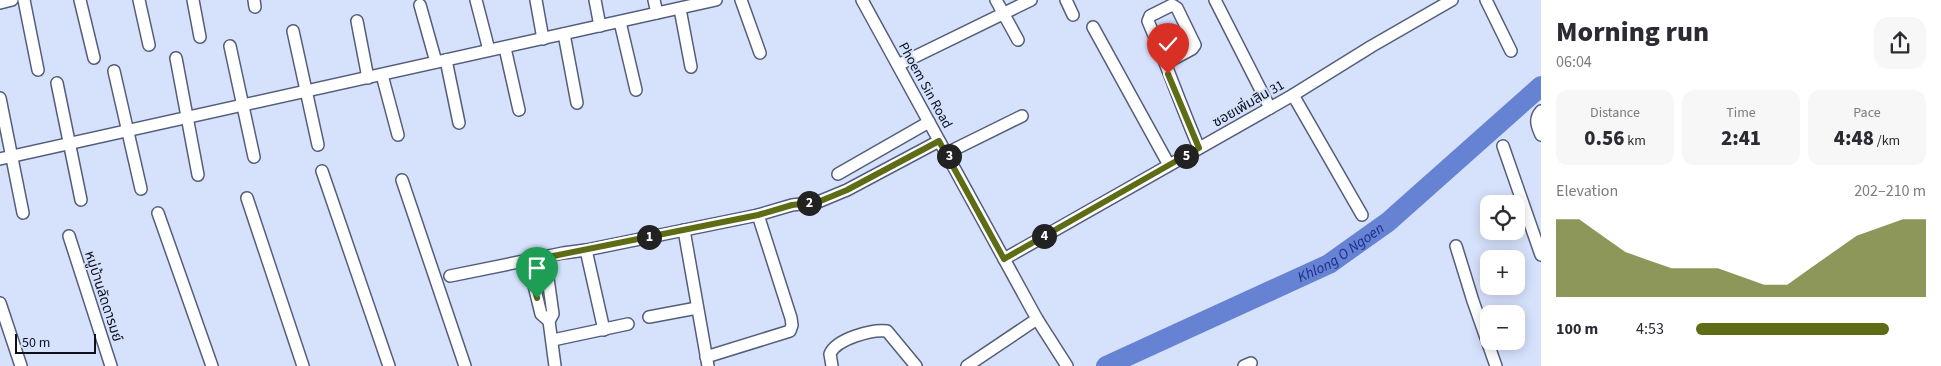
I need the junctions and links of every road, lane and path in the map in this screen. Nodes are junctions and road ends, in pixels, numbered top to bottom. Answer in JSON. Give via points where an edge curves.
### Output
{"nodes":[{"id":1,"x":12,"y":0,"type":"edge"},
{"id":2,"x":24,"y":0,"type":"edge"},
{"id":3,"x":80,"y":0,"type":"edge"},
{"id":4,"x":139,"y":0,"type":"edge"},
{"id":5,"x":193,"y":0,"type":"edge"},
{"id":6,"x":476,"y":0,"type":"edge"},
{"id":7,"x":536,"y":0,"type":"edge"},
{"id":8,"x":595,"y":0,"type":"edge"},
{"id":9,"x":654,"y":0,"type":"edge"},
{"id":10,"x":716,"y":0,"type":"edge"},
{"id":11,"x":741,"y":0,"type":"edge"},
{"id":12,"x":862,"y":0,"type":"edge"},
{"id":13,"x":996,"y":0,"type":"edge"},
{"id":14,"x":1031,"y":0,"type":"edge"},
{"id":15,"x":1066,"y":0,"type":"edge"},
{"id":16,"x":1215,"y":0,"type":"edge"},
{"id":17,"x":1452,"y":0,"type":"edge"},
{"id":18,"x":1486,"y":0,"type":"edge"},
{"id":19,"x":0,"y":3,"type":"edge"},
{"id":20,"x":420,"y":5,"type":"dead end"},
{"id":21,"x":680,"y":9,"type":"junction"},
{"id":22,"x":657,"y":14,"type":"junction"},
{"id":23,"x":1004,"y":14,"type":"junction"},
{"id":24,"x":1073,"y":15,"type":"dead end"},
{"id":25,"x":357,"y":21,"type":"dead end"},
{"id":26,"x":620,"y":22,"type":"junction"},
{"id":27,"x":600,"y":26,"type":"junction"},
{"id":28,"x":1093,"y":27,"type":"dead end"},
{"id":29,"x":293,"y":31,"type":"dead end"},
{"id":30,"x":564,"y":34,"type":"junction"},
{"id":31,"x":200,"y":37,"type":"dead end"},
{"id":32,"x":543,"y":39,"type":"junction"},
{"id":33,"x":1018,"y":40,"type":"dead end"},
{"id":34,"x":149,"y":45,"type":"dead end"},
{"id":35,"x":230,"y":46,"type":"dead end"},
{"id":36,"x":505,"y":48,"type":"junction"},
{"id":37,"x":488,"y":50,"type":"junction"},
{"id":38,"x":1511,"y":51,"type":"dead end"},
{"id":39,"x":760,"y":53,"type":"dead end"},
{"id":40,"x":94,"y":58,"type":"dead end"},
{"id":41,"x":176,"y":58,"type":"dead end"},
{"id":42,"x":441,"y":61,"type":"junction"},
{"id":43,"x":1166,"y":63,"type":"junction"},
{"id":44,"x":898,"y":65,"type":"junction"},
{"id":45,"x":691,"y":66,"type":"dead end"},
{"id":46,"x":38,"y":70,"type":"dead end"},
{"id":47,"x":114,"y":71,"type":"dead end"},
{"id":48,"x":382,"y":74,"type":"junction"},
{"id":49,"x":368,"y":78,"type":"junction"},
{"id":50,"x":57,"y":83,"type":"dead end"},
{"id":51,"x":636,"y":90,"type":"dead end"},
{"id":52,"x":306,"y":91,"type":"junction"},
{"id":53,"x":1293,"y":95,"type":"junction"},
{"id":54,"x":0,"y":98,"type":"edge"},
{"id":55,"x":577,"y":103,"type":"dead end"},
{"id":56,"x":243,"y":105,"type":"junction"},
{"id":57,"x":1270,"y":108,"type":"junction"},
{"id":58,"x":519,"y":110,"type":"dead end"},
{"id":59,"x":1541,"y":111,"type":"edge"},
{"id":60,"x":1022,"y":116,"type":"dead end"},
{"id":61,"x":187,"y":118,"type":"junction"},
{"id":62,"x":929,"y":122,"type":"junction"},
{"id":63,"x":459,"y":123,"type":"dead end"},
{"id":64,"x":127,"y":131,"type":"junction"},
{"id":65,"x":398,"y":135,"type":"dead end"},
{"id":66,"x":1541,"y":135,"type":"edge"},
{"id":67,"x":939,"y":141,"type":"junction"},
{"id":68,"x":69,"y":144,"type":"junction"},
{"id":69,"x":318,"y":145,"type":"dead end"},
{"id":70,"x":1503,"y":146,"type":"dead end"},
{"id":71,"x":1199,"y":148,"type":"junction"},
{"id":72,"x":947,"y":153,"type":"junction"},
{"id":73,"x":5,"y":157,"type":"edge"},
{"id":74,"x":254,"y":157,"type":"dead end"},
{"id":75,"x":1169,"y":165,"type":"junction"},
{"id":76,"x":322,"y":171,"type":"dead end"},
{"id":77,"x":838,"y":174,"type":"dead end"},
{"id":78,"x":198,"y":175,"type":"dead end"},
{"id":79,"x":402,"y":180,"type":"dead end"},
{"id":80,"x":140,"y":189,"type":"dead end"},
{"id":81,"x":247,"y":198,"type":"dead end"},
{"id":82,"x":81,"y":200,"type":"dead end"},
{"id":83,"x":23,"y":213,"type":"dead end"},
{"id":84,"x":158,"y":213,"type":"dead end"},
{"id":85,"x":758,"y":215,"type":"junction"},
{"id":86,"x":1362,"y":215,"type":"dead end"},
{"id":87,"x":684,"y":230,"type":"junction"},
{"id":88,"x":69,"y":236,"type":"dead end"},
{"id":89,"x":1456,"y":246,"type":"dead end"},
{"id":90,"x":586,"y":250,"type":"junction"},
{"id":91,"x":1541,"y":255,"type":"edge"},
{"id":92,"x":545,"y":257,"type":"junction"},
{"id":93,"x":1004,"y":259,"type":"junction"},
{"id":94,"x":528,"y":261,"type":"junction"},
{"id":95,"x":450,"y":276,"type":"dead end"},
{"id":96,"x":0,"y":303,"type":"edge"},
{"id":97,"x":697,"y":308,"type":"junction"},
{"id":98,"x":649,"y":317,"type":"dead end"},
{"id":99,"x":1037,"y":319,"type":"junction"},
{"id":100,"x":549,"y":321,"type":"junction"},
{"id":101,"x":628,"y":324,"type":"dead end"},
{"id":102,"x":604,"y":330,"type":"junction"},
{"id":103,"x":553,"y":340,"type":"junction"},
{"id":104,"x":707,"y":361,"type":"edge"},
{"id":105,"x":21,"y":366,"type":"edge"},
{"id":106,"x":111,"y":366,"type":"edge"},
{"id":107,"x":212,"y":366,"type":"edge"},
{"id":108,"x":303,"y":366,"type":"edge"},
{"id":109,"x":389,"y":366,"type":"edge"},
{"id":110,"x":465,"y":366,"type":"edge"},
{"id":111,"x":555,"y":366,"type":"edge"},
{"id":112,"x":832,"y":366,"type":"edge"},
{"id":113,"x":916,"y":366,"type":"edge"},
{"id":114,"x":967,"y":366,"type":"edge"},
{"id":115,"x":1067,"y":366,"type":"edge"},
{"id":116,"x":1496,"y":366,"type":"edge"}],
"edges":[{"from":1,"to":19,"type":"street"},
{"from":2,"to":46,"type":"street"},
{"from":3,"to":40,"type":"street"},
{"from":4,"to":34,"type":"street"},
{"from":5,"to":31,"type":"street"},
{"from":6,"to":37,"type":"street"},
{"from":7,"to":32,"type":"street"},
{"from":8,"to":27,"type":"street"},
{"from":9,"to":22,"type":"street"},
{"from":10,"to":21,"type":"street"},
{"from":11,"to":39,"type":"street"},
{"from":12,"to":44,"type":"street","name":"Phoem Sin Road"},
{"from":13,"to":23,"type":"street"},
{"from":14,"to":23,"type":"street"},
{"from":15,"to":24,"type":"street"},
{"from":16,"to":57,"type":"street"},
{"from":17,"to":53,"type":"street","name":"ซอยเพิ่มสิน 31"},
{"from":18,"to":38,"type":"street"},
{"from":20,"to":42,"type":"street"},
{"from":21,"to":22,"type":"street"},
{"from":21,"to":45,"type":"street"},
{"from":22,"to":26,"type":"street"},
{"from":23,"to":33,"type":"street"},
{"from":23,"to":44,"type":"street"},
{"from":25,"to":49,"type":"street"},
{"from":26,"to":27,"type":"street"},
{"from":26,"to":51,"type":"street"},
{"from":27,"to":30,"type":"street"},
{"from":28,"to":75,"type":"street"},
{"from":29,"to":52,"type":"street"},
{"from":30,"to":32,"type":"street"},
{"from":30,"to":55,"type":"street"},
{"from":32,"to":36,"type":"street"},
{"from":35,"to":56,"type":"street"},
{"from":36,"to":37,"type":"street"},
{"from":36,"to":58,"type":"street"},
{"from":37,"to":42,"type":"street"},
{"from":41,"to":61,"type":"street"},
{"from":42,"to":48,"type":"street"},
{"from":42,"to":63,"type":"street"},
{"from":43,"to":43,"type":"street","via":[[1148,18],[1172,5],[1195,45]]},
{"from":43,"to":71,"type":"street"},
{"from":44,"to":62,"type":"street","name":"Phoem Sin Road"},
{"from":47,"to":64,"type":"street"},
{"from":48,"to":49,"type":"street"},
{"from":48,"to":65,"type":"street"},
{"from":49,"to":52,"type":"street"},
{"from":50,"to":68,"type":"street"},
{"from":52,"to":56,"type":"street"},
{"from":52,"to":69,"type":"street"},
{"from":53,"to":57,"type":"street","name":"ซอยเพิ่มสิน 31"},
{"from":53,"to":86,"type":"street"},
{"from":54,"to":73,"type":"street"},
{"from":56,"to":61,"type":"street"},
{"from":56,"to":74,"type":"street"},
{"from":57,"to":71,"type":"street","name":"ซอยเพิ่มสิน 31"},
{"from":59,"to":66,"type":"street","via":[[1537,116]]},
{"from":60,"to":72,"type":"street"},
{"from":61,"to":64,"type":"street"},
{"from":61,"to":78,"type":"street"},
{"from":62,"to":67,"type":"street","name":"Phoem Sin Road"},
{"from":62,"to":77,"type":"street"},
{"from":64,"to":68,"type":"street"},
{"from":64,"to":80,"type":"street"},
{"from":67,"to":72,"type":"street","name":"Phoem Sin Road"},
{"from":67,"to":85,"type":"street","via":[[818,202],[792,205]]},
{"from":68,"to":73,"type":"street"},
{"from":68,"to":82,"type":"street"},
{"from":70,"to":91,"type":"street"},
{"from":71,"to":75,"type":"street","name":"ซอยเพิ่มสิน 31"},
{"from":72,"to":93,"type":"street","name":"Phoem Sin Road"},
{"from":73,"to":83,"type":"street"},
{"from":75,"to":93,"type":"street","name":"ซอยเพิ่มสิน 31"},
{"from":76,"to":109,"type":"street"},
{"from":79,"to":110,"type":"street"},
{"from":81,"to":108,"type":"street"},
{"from":84,"to":107,"type":"street"},
{"from":85,"to":87,"type":"street"},
{"from":85,"to":104,"type":"street","via":[[791,318],[790,331]]},
{"from":87,"to":90,"type":"street"},
{"from":87,"to":97,"type":"street"},
{"from":88,"to":106,"type":"street","name":"หมู่บ้านลัดดารมย์"},
{"from":89,"to":116,"type":"street"},
{"from":90,"to":92,"type":"street"},
{"from":90,"to":102,"type":"street"},
{"from":92,"to":94,"type":"street"},
{"from":92,"to":100,"type":"street","via":[[553,314]]},
{"from":93,"to":99,"type":"street","name":"Phoem Sin Road"},
{"from":94,"to":95,"type":"street"},
{"from":94,"to":100,"type":"street","via":[[541,314]]},
{"from":96,"to":105,"type":"street"},
{"from":97,"to":98,"type":"street"},
{"from":97,"to":104,"type":"street"},
{"from":99,"to":114,"type":"street"},
{"from":99,"to":115,"type":"street","name":"Phoem Sin Road"},
{"from":100,"to":103,"type":"street"},
{"from":101,"to":102,"type":"street"},
{"from":102,"to":103,"type":"street"},
{"from":103,"to":111,"type":"street"},
{"from":112,"to":113,"type":"street","via":[[830,354],[836,345],[878,330],[887,331]]}]}
